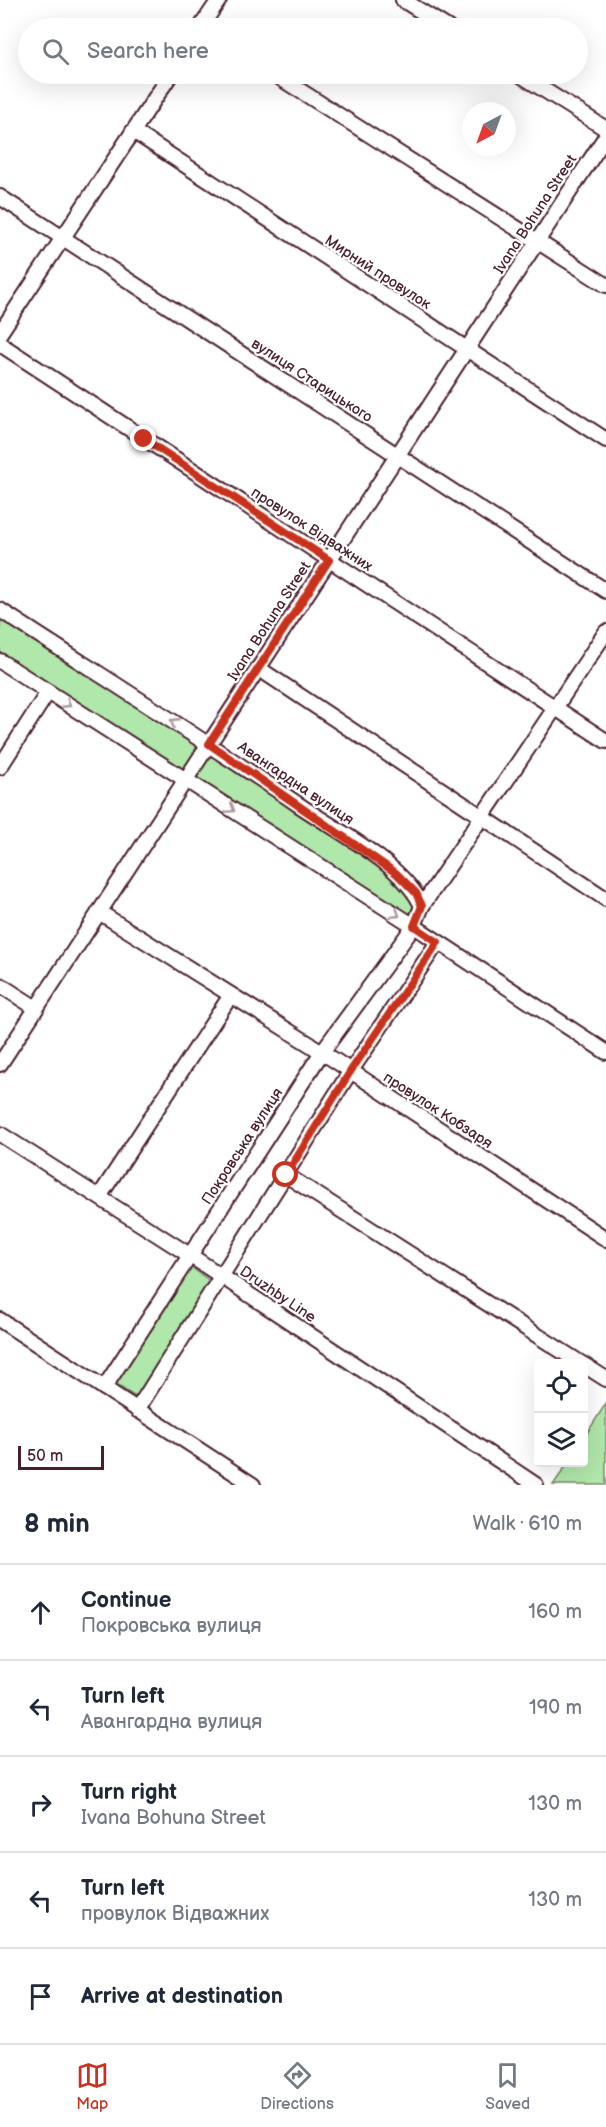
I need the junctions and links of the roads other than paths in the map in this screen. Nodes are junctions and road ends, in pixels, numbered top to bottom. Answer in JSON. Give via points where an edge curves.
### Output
{"nodes":[{"id":1,"x":219,"y":0,"type":"edge"},
{"id":2,"x":403,"y":0,"type":"edge"},
{"id":3,"x":208,"y":18,"type":"edge"},
{"id":4,"x":432,"y":18,"type":"edge"},
{"id":5,"x":164,"y":84,"type":"edge"},
{"id":6,"x":290,"y":84,"type":"edge"},
{"id":7,"x":535,"y":84,"type":"edge"},
{"id":8,"x":606,"y":129,"type":"edge"},
{"id":9,"x":133,"y":131,"type":"junction"},
{"id":10,"x":606,"y":136,"type":"edge"},
{"id":11,"x":0,"y":197,"type":"edge"},
{"id":12,"x":63,"y":238,"type":"junction"},
{"id":13,"x":537,"y":241,"type":"junction"},
{"id":14,"x":606,"y":285,"type":"edge"},
{"id":15,"x":0,"y":333,"type":"edge"},
{"id":16,"x":0,"y":344,"type":"edge"},
{"id":17,"x":466,"y":349,"type":"junction"},
{"id":18,"x":606,"y":440,"type":"edge"},
{"id":19,"x":397,"y":455,"type":"junction"},
{"id":20,"x":329,"y":560,"type":"junction"},
{"id":21,"x":606,"y":591,"type":"edge"},
{"id":22,"x":0,"y":610,"type":"edge"},
{"id":23,"x":606,"y":632,"type":"edge"},
{"id":24,"x":0,"y":661,"type":"edge"},
{"id":25,"x":258,"y":668,"type":"junction"},
{"id":26,"x":48,"y":692,"type":"junction"},
{"id":27,"x":555,"y":708,"type":"junction"},
{"id":28,"x":606,"y":741,"type":"edge"},
{"id":29,"x":209,"y":744,"type":"junction"},
{"id":30,"x":0,"y":767,"type":"edge"},
{"id":31,"x":185,"y":780,"type":"junction"},
{"id":32,"x":483,"y":818,"type":"junction"},
{"id":33,"x":606,"y":899,"type":"edge"},
{"id":34,"x":422,"y":906,"type":"junction"},
{"id":35,"x":99,"y":912,"type":"junction"},
{"id":36,"x":414,"y":926,"type":"junction"},
{"id":37,"x":438,"y":942,"type":"junction"},
{"id":38,"x":0,"y":985,"type":"edge"},
{"id":39,"x":231,"y":995,"type":"junction"},
{"id":40,"x":36,"y":1008,"type":"junction"},
{"id":41,"x":322,"y":1052,"type":"junction"},
{"id":42,"x":606,"y":1052,"type":"edge"},
{"id":43,"x":0,"y":1064,"type":"edge"},
{"id":44,"x":350,"y":1072,"type":"junction"},
{"id":45,"x":0,"y":1134,"type":"edge"},
{"id":46,"x":286,"y":1175,"type":"junction"},
{"id":47,"x":99,"y":1197,"type":"junction"},
{"id":48,"x":606,"y":1239,"type":"edge"},
{"id":49,"x":191,"y":1256,"type":"junction"},
{"id":50,"x":222,"y":1276,"type":"junction"},
{"id":51,"x":0,"y":1320,"type":"edge"},
{"id":52,"x":575,"y":1359,"type":"edge"},
{"id":53,"x":588,"y":1367,"type":"edge"},
{"id":54,"x":606,"y":1379,"type":"edge"},
{"id":55,"x":104,"y":1388,"type":"junction"},
{"id":56,"x":137,"y":1410,"type":"junction"},
{"id":57,"x":253,"y":1485,"type":"edge"},
{"id":58,"x":536,"y":1485,"type":"edge"}],
"edges":[{"from":1,"to":3,"type":"street"},
{"from":2,"to":4,"type":"street"},
{"from":5,"to":9,"type":"street"},
{"from":6,"to":13,"type":"street"},
{"from":7,"to":8,"type":"street"},
{"from":9,"to":12,"type":"street"},
{"from":9,"to":17,"type":"street","name":"Мирний провулок"},
{"from":10,"to":13,"type":"street","name":"Ivana Bohuna Street"},
{"from":11,"to":12,"type":"street","name":"вулиця Старицького"},
{"from":12,"to":15,"type":"street"},
{"from":12,"to":19,"type":"street","name":"вулиця Старицького"},
{"from":13,"to":14,"type":"street"},
{"from":13,"to":17,"type":"street","name":"Ivana Bohuna Street"},
{"from":16,"to":20,"type":"street","name":"провулок Відважних"},
{"from":17,"to":18,"type":"street","name":"Мирний провулок"},
{"from":17,"to":19,"type":"street","name":"Ivana Bohuna Street"},
{"from":19,"to":20,"type":"street","name":"Ivana Bohuna Street"},
{"from":19,"to":21,"type":"street","name":"вулиця Старицького"},
{"from":20,"to":25,"type":"street","name":"Ivana Bohuna Street"},
{"from":20,"to":27,"type":"street","name":"провулок Відважних"},
{"from":29,"to":22,"type":"street","name":"Авангардна вулиця","one_way":true},
{"from":23,"to":27,"type":"street"},
{"from":24,"to":26,"type":"street"},
{"from":25,"to":29,"type":"street","name":"Ivana Bohuna Street"},
{"from":25,"to":32,"type":"street"},
{"from":26,"to":30,"type":"street"},
{"from":26,"to":31,"type":"street","one_way":true},
{"from":27,"to":28,"type":"street","name":"провулок Відважних"},
{"from":27,"to":32,"type":"street"},
{"from":29,"to":31,"type":"street","name":"Ivana Bohuna Street"},
{"from":29,"to":34,"type":"street","name":"Авангардна вулиця","via":[[375,856],[416,893]]},
{"from":31,"to":35,"type":"street","name":"Ivana Bohuna Street"},
{"from":31,"to":36,"type":"street","one_way":true},
{"from":32,"to":33,"type":"street"},
{"from":32,"to":34,"type":"street"},
{"from":34,"to":36,"type":"street"},
{"from":35,"to":39,"type":"street","name":"провулок Кобзаря"},
{"from":35,"to":40,"type":"street","name":"Ivana Bohuna Street"},
{"from":36,"to":37,"type":"street"},
{"from":36,"to":41,"type":"street","name":"Покровська вулиця"},
{"from":37,"to":42,"type":"street"},
{"from":37,"to":44,"type":"street"},
{"from":38,"to":40,"type":"street"},
{"from":39,"to":41,"type":"street","name":"провулок Кобзаря"},
{"from":39,"to":47,"type":"street"},
{"from":40,"to":43,"type":"street","name":"Ivana Bohuna Street"},
{"from":41,"to":44,"type":"street","name":"провулок Кобзаря"},
{"from":41,"to":49,"type":"street","name":"Покровська вулиця"},
{"from":44,"to":46,"type":"street"},
{"from":44,"to":48,"type":"street","name":"провулок Кобзаря"},
{"from":45,"to":47,"type":"street","name":"Druzhby Line"},
{"from":46,"to":50,"type":"street"},
{"from":46,"to":52,"type":"street"},
{"from":47,"to":49,"type":"street","name":"Druzhby Line"},
{"from":49,"to":50,"type":"street","name":"Druzhby Line"},
{"from":49,"to":55,"type":"street","name":"Покровська вулиця"},
{"from":50,"to":56,"type":"street"},
{"from":50,"to":58,"type":"street","name":"Druzhby Line"},
{"from":51,"to":55,"type":"street"},
{"from":53,"to":54,"type":"street"},
{"from":55,"to":56,"type":"street"},
{"from":56,"to":57,"type":"street"}]}
